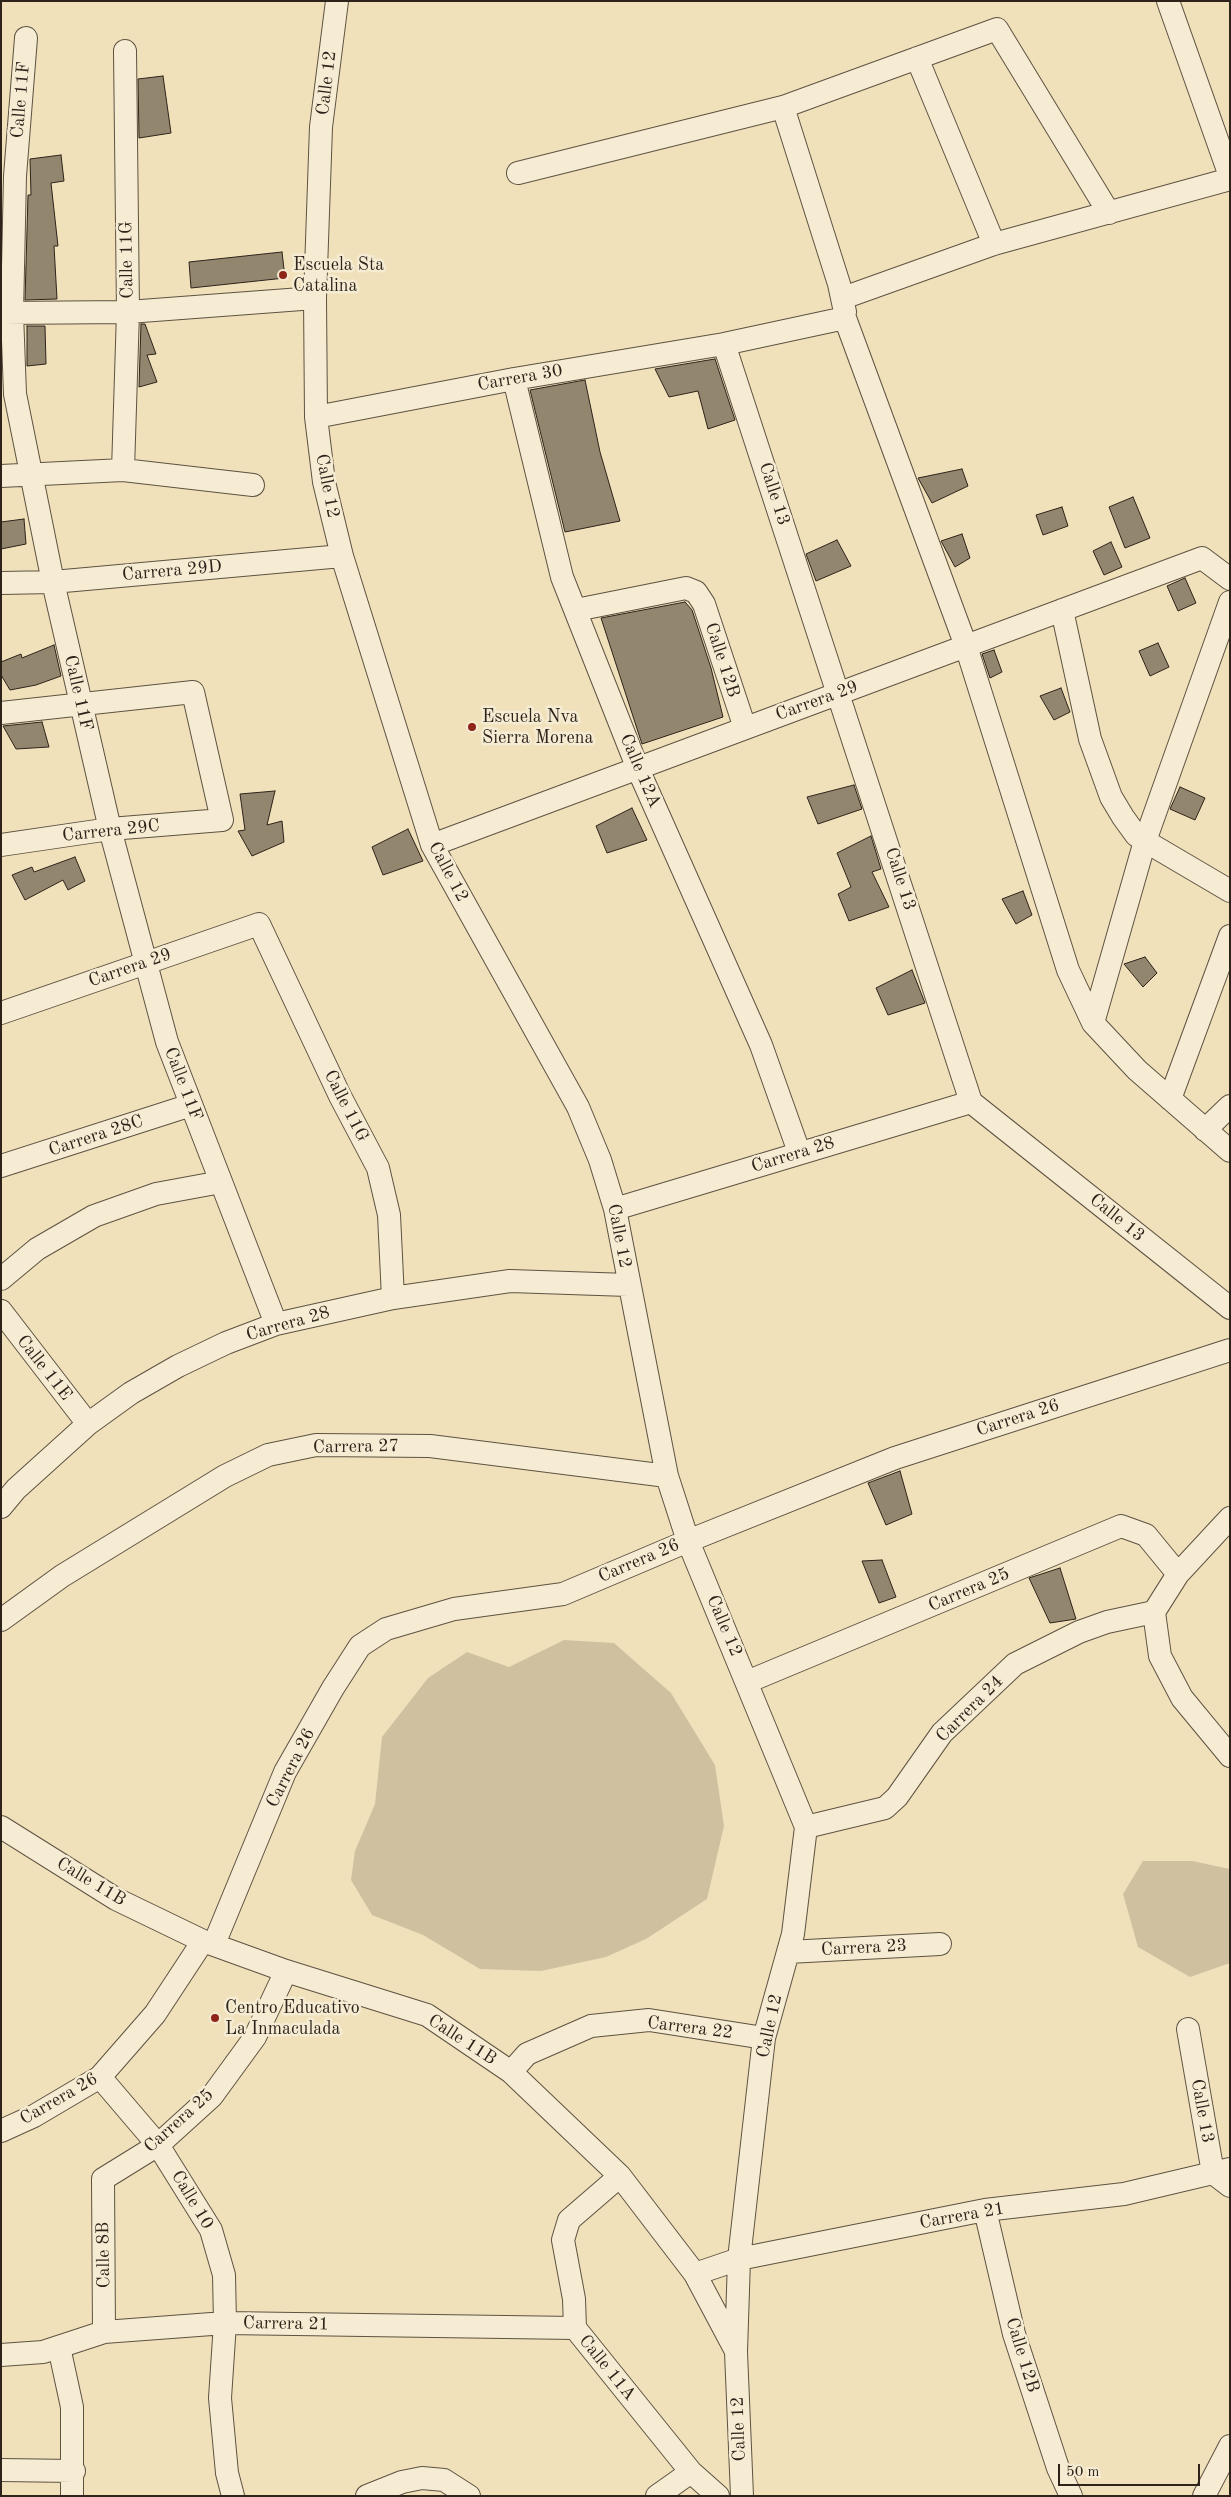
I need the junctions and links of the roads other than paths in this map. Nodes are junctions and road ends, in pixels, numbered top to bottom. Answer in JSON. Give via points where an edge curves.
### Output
{"nodes":[{"id":1,"x":337,"y":1,"type":"edge"},
{"id":2,"x":1168,"y":1,"type":"edge"},
{"id":3,"x":26,"y":38,"type":"dead end"},
{"id":4,"x":125,"y":51,"type":"dead end"},
{"id":5,"x":917,"y":58,"type":"junction"},
{"id":6,"x":782,"y":107,"type":"junction"},
{"id":7,"x":518,"y":173,"type":"dead end"},
{"id":8,"x":1230,"y":178,"type":"edge"},
{"id":9,"x":1109,"y":212,"type":"junction"},
{"id":10,"x":994,"y":244,"type":"junction"},
{"id":11,"x":315,"y":298,"type":"junction"},
{"id":12,"x":844,"y":308,"type":"junction"},
{"id":13,"x":128,"y":312,"type":"junction"},
{"id":14,"x":7,"y":313,"type":"edge"},
{"id":15,"x":724,"y":344,"type":"junction"},
{"id":16,"x":514,"y":378,"type":"junction"},
{"id":17,"x":316,"y":417,"type":"junction"},
{"id":18,"x":123,"y":470,"type":"junction"},
{"id":19,"x":31,"y":474,"type":"junction"},
{"id":20,"x":1,"y":476,"type":"edge"},
{"id":21,"x":253,"y":485,"type":"dead end"},
{"id":22,"x":342,"y":556,"type":"junction"},
{"id":23,"x":1230,"y":579,"type":"edge"},
{"id":24,"x":53,"y":582,"type":"junction"},
{"id":25,"x":1,"y":583,"type":"edge"},
{"id":26,"x":1230,"y":602,"type":"edge"},
{"id":27,"x":576,"y":610,"type":"junction"},
{"id":28,"x":1062,"y":610,"type":"junction"},
{"id":29,"x":966,"y":646,"type":"junction"},
{"id":30,"x":840,"y":693,"type":"junction"},
{"id":31,"x":81,"y":704,"type":"junction"},
{"id":32,"x":1,"y":713,"type":"edge"},
{"id":33,"x":745,"y":728,"type":"junction"},
{"id":34,"x":638,"y":768,"type":"junction"},
{"id":35,"x":110,"y":829,"type":"junction"},
{"id":36,"x":1145,"y":841,"type":"junction"},
{"id":37,"x":1,"y":845,"type":"edge"},
{"id":38,"x":432,"y":845,"type":"junction"},
{"id":39,"x":1230,"y":892,"type":"edge"},
{"id":40,"x":259,"y":924,"type":"joint"},
{"id":41,"x":1230,"y":936,"type":"edge"},
{"id":42,"x":147,"y":962,"type":"junction"},
{"id":43,"x":1,"y":1013,"type":"edge"},
{"id":44,"x":1093,"y":1023,"type":"junction"},
{"id":45,"x":1170,"y":1099,"type":"junction"},
{"id":46,"x":971,"y":1102,"type":"junction"},
{"id":47,"x":191,"y":1105,"type":"junction"},
{"id":48,"x":1230,"y":1106,"type":"edge"},
{"id":49,"x":1205,"y":1130,"type":"junction"},
{"id":50,"x":1230,"y":1151,"type":"edge"},
{"id":51,"x":799,"y":1152,"type":"junction"},
{"id":52,"x":1,"y":1166,"type":"edge"},
{"id":53,"x":221,"y":1182,"type":"junction"},
{"id":54,"x":615,"y":1209,"type":"junction"},
{"id":55,"x":1,"y":1279,"type":"edge"},
{"id":56,"x":628,"y":1285,"type":"junction"},
{"id":57,"x":393,"y":1298,"type":"junction"},
{"id":58,"x":1230,"y":1308,"type":"edge"},
{"id":59,"x":1,"y":1312,"type":"edge"},
{"id":60,"x":276,"y":1324,"type":"junction"},
{"id":61,"x":1230,"y":1350,"type":"edge"},
{"id":62,"x":88,"y":1424,"type":"junction"},
{"id":63,"x":667,"y":1476,"type":"junction"},
{"id":64,"x":1,"y":1507,"type":"edge"},
{"id":65,"x":1230,"y":1518,"type":"edge"},
{"id":66,"x":688,"y":1540,"type":"junction"},
{"id":67,"x":1178,"y":1574,"type":"junction"},
{"id":68,"x":1154,"y":1612,"type":"junction"},
{"id":69,"x":1,"y":1620,"type":"edge"},
{"id":70,"x":747,"y":1682,"type":"junction"},
{"id":71,"x":1230,"y":1756,"type":"edge"},
{"id":72,"x":1,"y":1827,"type":"edge"},
{"id":73,"x":806,"y":1827,"type":"junction"},
{"id":74,"x":208,"y":1943,"type":"junction"},
{"id":75,"x":940,"y":1944,"type":"dead end"},
{"id":76,"x":788,"y":1952,"type":"junction"},
{"id":77,"x":286,"y":1972,"type":"junction"},
{"id":78,"x":1188,"y":2029,"type":"dead end"},
{"id":79,"x":764,"y":2038,"type":"junction"},
{"id":80,"x":511,"y":2072,"type":"junction"},
{"id":81,"x":100,"y":2076,"type":"junction"},
{"id":82,"x":5,"y":2129,"type":"edge"},
{"id":83,"x":158,"y":2145,"type":"junction"},
{"id":84,"x":620,"y":2176,"type":"junction"},
{"id":85,"x":1224,"y":2176,"type":"edge"},
{"id":86,"x":103,"y":2179,"type":"joint"},
{"id":87,"x":985,"y":2210,"type":"junction"},
{"id":88,"x":738,"y":2258,"type":"junction"},
{"id":89,"x":695,"y":2274,"type":"junction"},
{"id":90,"x":224,"y":2323,"type":"junction"},
{"id":91,"x":575,"y":2328,"type":"junction"},
{"id":92,"x":82,"y":2339,"type":"junction"},
{"id":93,"x":736,"y":2352,"type":"junction"},
{"id":94,"x":1,"y":2355,"type":"edge"},
{"id":95,"x":1230,"y":2446,"type":"edge"},
{"id":96,"x":1,"y":2470,"type":"edge"},
{"id":97,"x":74,"y":2471,"type":"junction"},
{"id":98,"x":690,"y":2472,"type":"junction"},
{"id":99,"x":72,"y":2496,"type":"edge"},
{"id":100,"x":233,"y":2496,"type":"edge"},
{"id":101,"x":367,"y":2496,"type":"edge"},
{"id":102,"x":469,"y":2496,"type":"edge"},
{"id":103,"x":657,"y":2496,"type":"edge"},
{"id":104,"x":718,"y":2496,"type":"edge"},
{"id":105,"x":742,"y":2496,"type":"edge"},
{"id":106,"x":1071,"y":2496,"type":"edge"},
{"id":107,"x":1204,"y":2496,"type":"edge"}],
"edges":[{"from":1,"to":11,"type":"street","name":"Calle 12","via":[[321,127]]},
{"from":2,"to":8,"type":"street"},
{"from":3,"to":14,"type":"street","name":"Calle 11F"},
{"from":4,"to":13,"type":"street","name":"Calle 11G"},
{"from":5,"to":6,"type":"street"},
{"from":5,"to":9,"type":"street","via":[[997,29]]},
{"from":5,"to":10,"type":"street"},
{"from":6,"to":7,"type":"street"},
{"from":6,"to":12,"type":"street"},
{"from":8,"to":9,"type":"street","name":"Carrera 30"},
{"from":9,"to":10,"type":"street","name":"Carrera 30"},
{"from":10,"to":12,"type":"street","name":"Carrera 30"},
{"from":11,"to":13,"type":"street"},
{"from":11,"to":17,"type":"street","name":"Calle 12"},
{"from":12,"to":15,"type":"street","name":"Carrera 30"},
{"from":12,"to":29,"type":"street"},
{"from":13,"to":14,"type":"street"},
{"from":13,"to":18,"type":"street","name":"Calle 11G"},
{"from":14,"to":19,"type":"street","name":"Calle 11F","via":[[15,394]]},
{"from":15,"to":16,"type":"street","name":"Carrera 30"},
{"from":15,"to":30,"type":"street","name":"Calle 13"},
{"from":16,"to":17,"type":"street","name":"Carrera 30"},
{"from":16,"to":27,"type":"street","name":"Calle 12A","via":[[562,577]]},
{"from":17,"to":22,"type":"street","name":"Calle 12","via":[[324,482]]},
{"from":18,"to":19,"type":"street"},
{"from":18,"to":21,"type":"street"},
{"from":19,"to":20,"type":"street"},
{"from":19,"to":24,"type":"street","name":"Calle 11F"},
{"from":22,"to":24,"type":"street","name":"Carrera 29D"},
{"from":22,"to":38,"type":"street","name":"Calle 12"},
{"from":23,"to":28,"type":"street","name":"Carrera 29","via":[[1202,558]]},
{"from":24,"to":25,"type":"street","name":"Carrera 29D"},
{"from":24,"to":31,"type":"street","name":"Calle 11F"},
{"from":26,"to":36,"type":"street"},
{"from":27,"to":33,"type":"street","name":"Calle 12B","via":[[686,588],[696,592],[704,604]]},
{"from":27,"to":34,"type":"street","name":"Calle 12A"},
{"from":28,"to":29,"type":"street","name":"Carrera 29"},
{"from":28,"to":36,"type":"street","via":[[1090,739],[1112,797],[1136,835]]},
{"from":29,"to":30,"type":"street","name":"Carrera 29"},
{"from":29,"to":44,"type":"street","via":[[1068,970]]},
{"from":30,"to":33,"type":"street","name":"Carrera 29"},
{"from":30,"to":46,"type":"street","name":"Calle 13"},
{"from":31,"to":32,"type":"street"},
{"from":31,"to":35,"type":"street","name":"Calle 11F"},
{"from":31,"to":35,"type":"street","name":"Carrera 29C","via":[[193,692],[222,820]]},
{"from":33,"to":34,"type":"street","name":"Carrera 29"},
{"from":34,"to":38,"type":"street","name":"Carrera 29"},
{"from":34,"to":51,"type":"street","name":"Calle 12A","via":[[761,1045]]},
{"from":35,"to":37,"type":"street","name":"Carrera 29C"},
{"from":35,"to":42,"type":"street","name":"Calle 11F"},
{"from":36,"to":39,"type":"street"},
{"from":36,"to":44,"type":"street"},
{"from":38,"to":54,"type":"street","name":"Calle 12","via":[[578,1107],[600,1160]]},
{"from":40,"to":42,"type":"street","name":"Carrera 29"},
{"from":40,"to":57,"type":"street","name":"Calle 11G","via":[[340,1096],[378,1168],[390,1215]]},
{"from":41,"to":45,"type":"street"},
{"from":42,"to":43,"type":"street","name":"Carrera 29"},
{"from":42,"to":47,"type":"street","name":"Calle 11F","via":[[167,1042]]},
{"from":44,"to":45,"type":"street","via":[[1137,1070]]},
{"from":45,"to":49,"type":"street"},
{"from":46,"to":51,"type":"street","name":"Carrera 28"},
{"from":46,"to":58,"type":"street","name":"Calle 13"},
{"from":47,"to":52,"type":"street","name":"Carrera 28C"},
{"from":47,"to":53,"type":"street","name":"Calle 11F"},
{"from":48,"to":49,"type":"street"},
{"from":49,"to":50,"type":"street"},
{"from":51,"to":54,"type":"street","name":"Carrera 28"},
{"from":53,"to":55,"type":"street","via":[[156,1194],[94,1216],[37,1250]]},
{"from":53,"to":60,"type":"street","name":"Calle 11F"},
{"from":54,"to":56,"type":"street","name":"Calle 12"},
{"from":56,"to":57,"type":"street","name":"Carrera 28","via":[[510,1281]]},
{"from":56,"to":63,"type":"street","name":"Calle 12"},
{"from":57,"to":60,"type":"street","name":"Carrera 28"},
{"from":59,"to":62,"type":"street","name":"Calle 11E"},
{"from":60,"to":62,"type":"street","name":"Carrera 28","via":[[178,1366],[131,1393]]},
{"from":61,"to":66,"type":"street","name":"Carrera 26","via":[[895,1458]]},
{"from":62,"to":64,"type":"street","name":"Carrera 28","via":[[16,1489]]},
{"from":63,"to":66,"type":"street","name":"Calle 12"},
{"from":63,"to":69,"type":"street","name":"Carrera 27","via":[[430,1446],[316,1445],[268,1455],[225,1476],[62,1576]]},
{"from":65,"to":67,"type":"street"},
{"from":66,"to":70,"type":"street","name":"Calle 12"},
{"from":66,"to":74,"type":"street","name":"Carrera 26","via":[[563,1594],[454,1609],[386,1629],[360,1646],[285,1772]]},
{"from":67,"to":68,"type":"street"},
{"from":67,"to":70,"type":"street","name":"Carrera 25","via":[[1146,1535],[1122,1526]]},
{"from":68,"to":71,"type":"street","via":[[1160,1656],[1182,1698]]},
{"from":68,"to":73,"type":"street","name":"Carrera 24","via":[[1106,1622],[1079,1632],[1015,1664],[942,1733],[897,1797],[885,1808]]},
{"from":70,"to":73,"type":"street","name":"Calle 12"},
{"from":72,"to":74,"type":"street","name":"Calle 11B","via":[[116,1899]]},
{"from":73,"to":76,"type":"street","name":"Calle 12"},
{"from":74,"to":77,"type":"street","name":"Calle 11B"},
{"from":74,"to":81,"type":"street","name":"Carrera 26","via":[[155,2014]]},
{"from":75,"to":76,"type":"street","name":"Carrera 23"},
{"from":76,"to":79,"type":"street","name":"Calle 12"},
{"from":77,"to":80,"type":"street","name":"Calle 11B","via":[[428,2015]]},
{"from":77,"to":83,"type":"street","name":"Carrera 25","via":[[255,2037],[212,2096]]},
{"from":78,"to":85,"type":"street","name":"Calle 13"},
{"from":79,"to":80,"type":"street","name":"Carrera 22","via":[[650,2020],[592,2026],[527,2054]]},
{"from":79,"to":88,"type":"street","name":"Calle 12"},
{"from":80,"to":84,"type":"street","name":"Calle 11B"},
{"from":81,"to":82,"type":"street","name":"Carrera 26","via":[[34,2116]]},
{"from":81,"to":83,"type":"street","name":"Calle 10"},
{"from":83,"to":86,"type":"street","name":"Carrera 25"},
{"from":83,"to":90,"type":"street","name":"Calle 10","via":[[211,2230],[224,2275]]},
{"from":84,"to":89,"type":"street","name":"Calle 11B"},
{"from":84,"to":91,"type":"street","name":"Calle 11A","via":[[569,2220],[563,2240],[574,2299]]},
{"from":85,"to":87,"type":"street","name":"Carrera 21","via":[[1124,2194]]},
{"from":86,"to":92,"type":"street","name":"Calle 8B"},
{"from":87,"to":88,"type":"street","name":"Carrera 21"},
{"from":87,"to":106,"type":"street","name":"Calle 12B","via":[[1014,2334],[1058,2468]]},
{"from":88,"to":89,"type":"street","name":"Carrera 21"},
{"from":88,"to":93,"type":"street","name":"Calle 12"},
{"from":89,"to":93,"type":"street","name":"Calle 11B"},
{"from":90,"to":91,"type":"street","name":"Carrera 21"},
{"from":90,"to":92,"type":"street","name":"Carrera 21"},
{"from":90,"to":100,"type":"street","name":"Calle 10","via":[[220,2398],[227,2472]]},
{"from":91,"to":98,"type":"street","name":"Calle 11A"},
{"from":92,"to":94,"type":"street","name":"Carrera 21","via":[[43,2352]]},
{"from":92,"to":97,"type":"street","name":"Calle 8B","via":[[72,2408]]},
{"from":93,"to":105,"type":"street","name":"Calle 12"},
{"from":95,"to":107,"type":"street"},
{"from":96,"to":97,"type":"street"},
{"from":97,"to":99,"type":"street","name":"Calle 8B"},
{"from":98,"to":103,"type":"street"},
{"from":98,"to":104,"type":"street","name":"Calle 11A"},
{"from":101,"to":102,"type":"street","via":[[422,2478],[444,2480]]}]}
